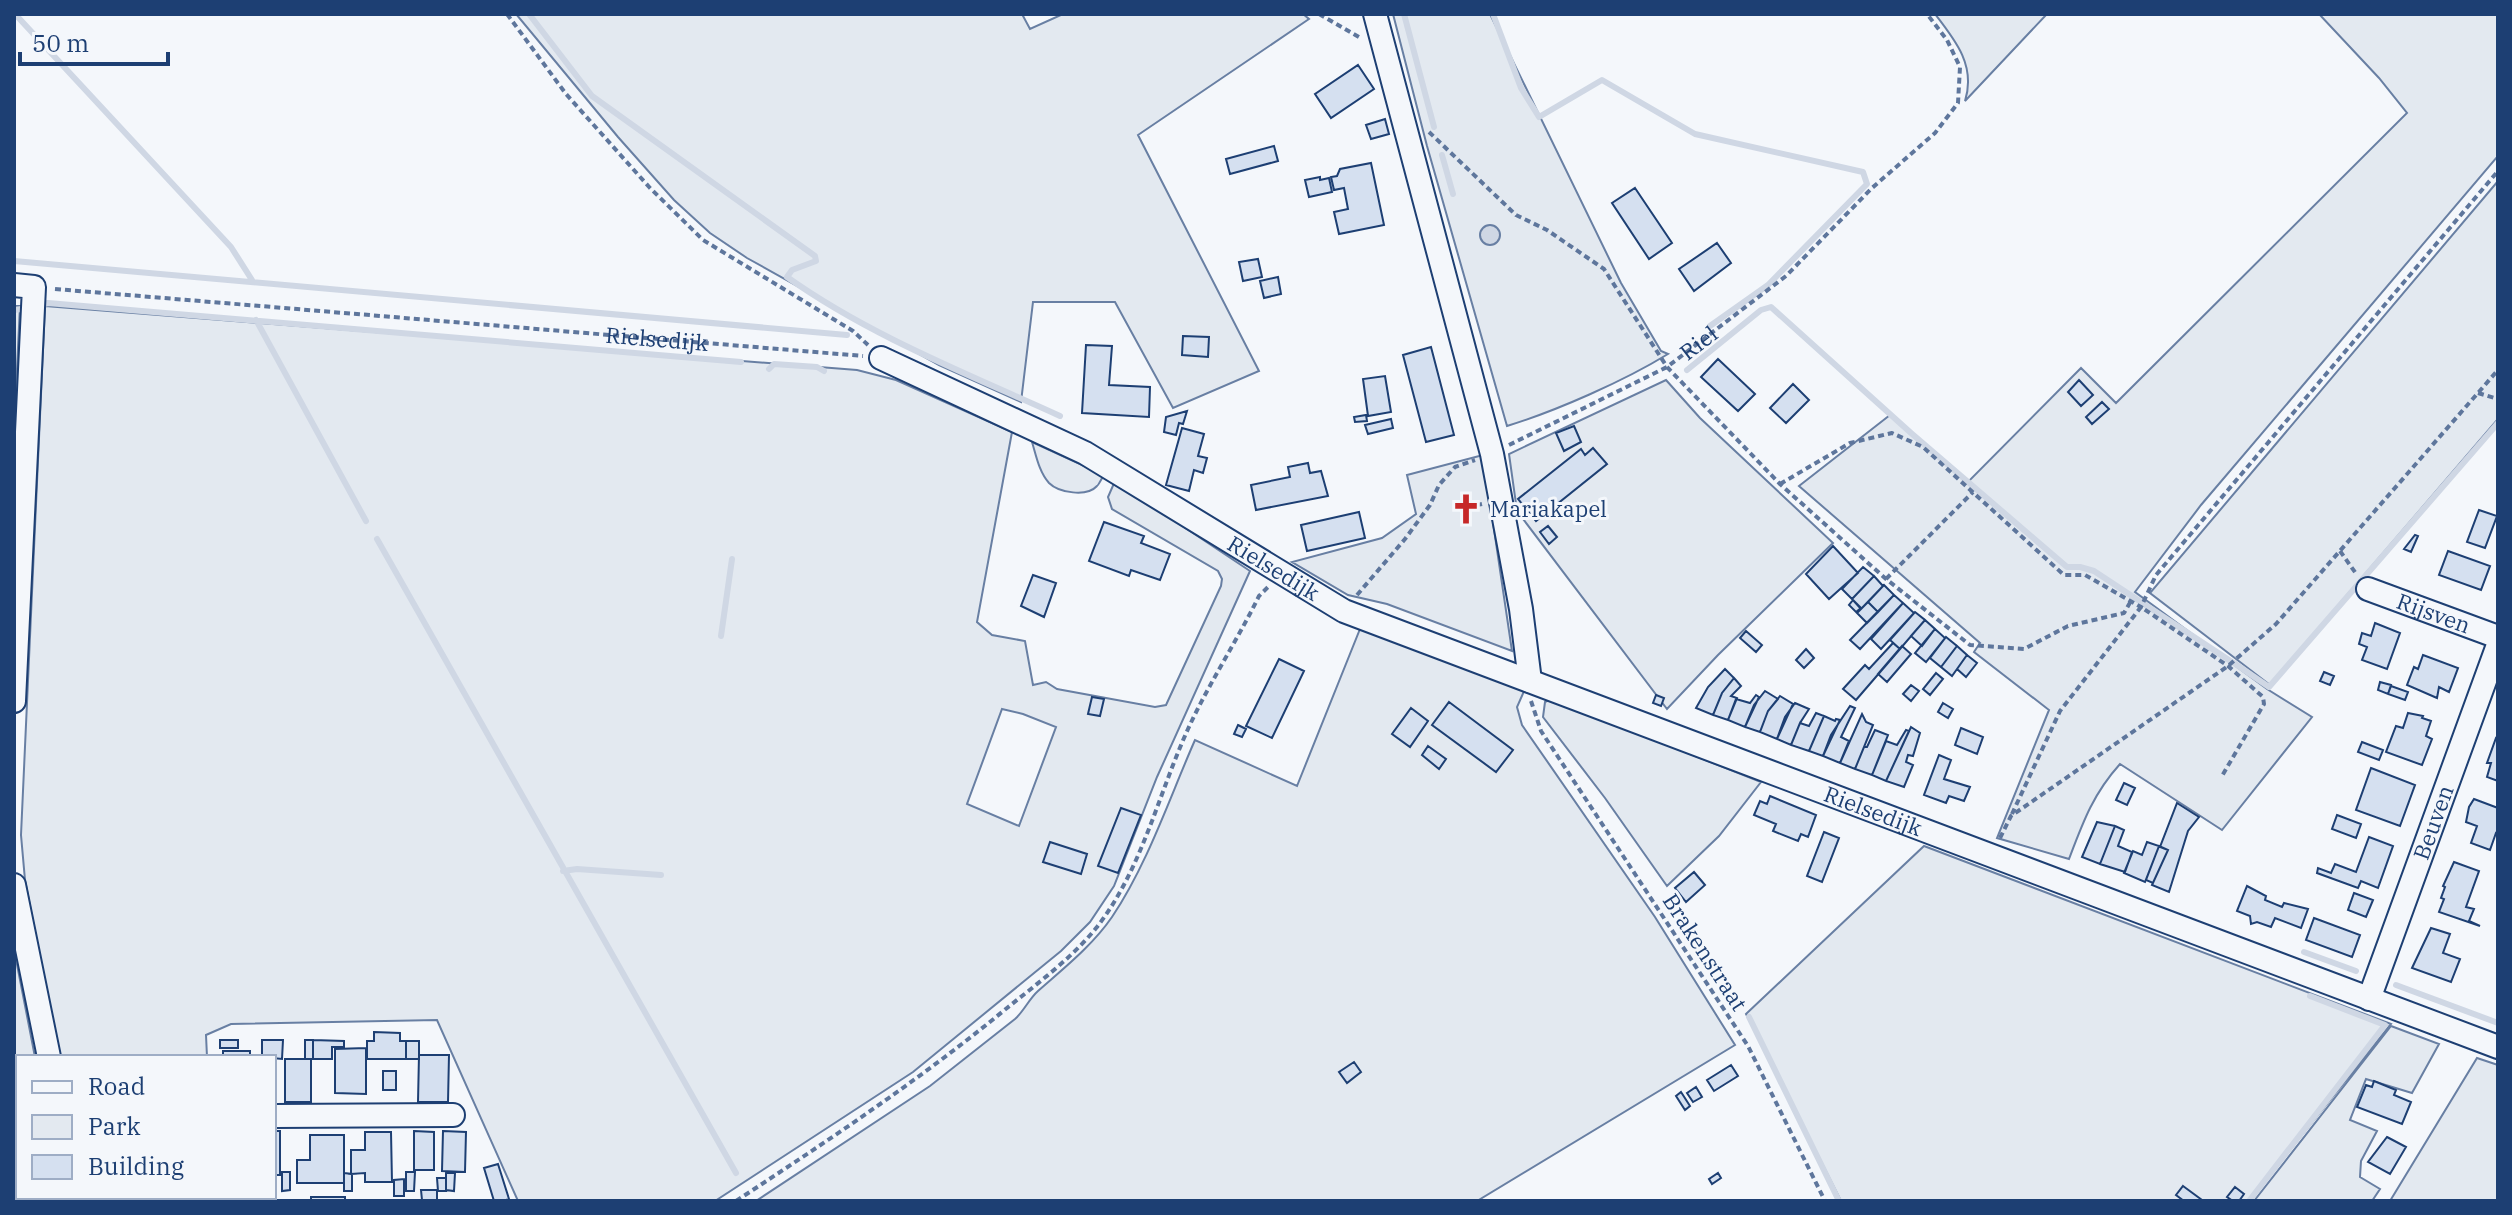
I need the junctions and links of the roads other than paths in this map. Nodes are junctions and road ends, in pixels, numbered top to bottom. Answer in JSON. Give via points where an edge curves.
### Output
{"nodes":[{"id":1,"x":1375,"y":14,"type":"edge"},
{"id":2,"x":24,"y":286,"type":"edge"},
{"id":3,"x":881,"y":358,"type":"road end"},
{"id":4,"x":2364,"y":583,"type":"road end"},
{"id":5,"x":2498,"y":637,"type":"edge"},
{"id":6,"x":2498,"y":645,"type":"edge"},
{"id":7,"x":1530,"y":681,"type":"junction"},
{"id":8,"x":14,"y":701,"type":"edge"},
{"id":9,"x":14,"y":885,"type":"edge"},
{"id":10,"x":2369,"y":999,"type":"junction"},
{"id":11,"x":2498,"y":1047,"type":"edge"},
{"id":12,"x":49,"y":1055,"type":"edge"},
{"id":13,"x":453,"y":1115,"type":"dead end"},
{"id":14,"x":276,"y":1116,"type":"edge"}],
"edges":[{"from":1,"to":7,"type":"street","via":[[1492,454]]},
{"from":2,"to":8,"type":"street"},
{"from":3,"to":7,"type":"street","name":"Rielsedijk","via":[[1085,453],[1344,611]]},
{"from":4,"to":5,"type":"street","name":"Rijsven"},
{"from":6,"to":10,"type":"street","name":"Beuven"},
{"from":7,"to":10,"type":"street","name":"Rielsedijk"},
{"from":9,"to":12,"type":"street"},
{"from":10,"to":11,"type":"street","name":"Rielsedijk"},
{"from":13,"to":14,"type":"street"}]}
